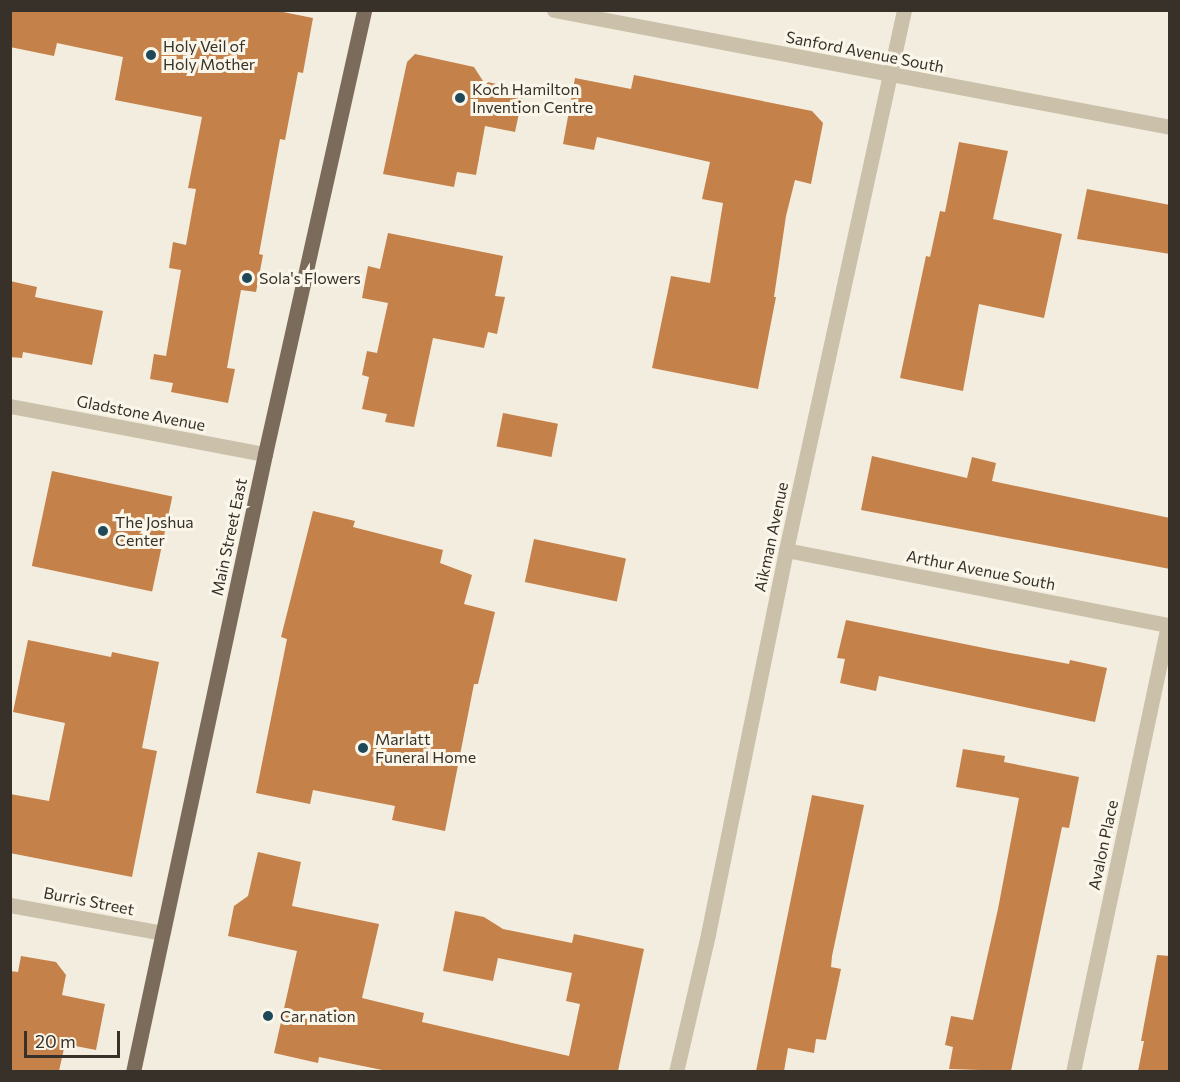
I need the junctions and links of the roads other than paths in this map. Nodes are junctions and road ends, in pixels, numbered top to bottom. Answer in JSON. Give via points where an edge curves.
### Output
{"nodes":[{"id":1,"x":364,"y":10,"type":"edge"},
{"id":2,"x":554,"y":10,"type":"edge"},
{"id":3,"x":904,"y":10,"type":"edge"},
{"id":4,"x":889,"y":75,"type":"junction"},
{"id":5,"x":1170,"y":127,"type":"edge"},
{"id":6,"x":10,"y":406,"type":"edge"},
{"id":7,"x":265,"y":454,"type":"junction"},
{"id":8,"x":786,"y":550,"type":"junction"},
{"id":9,"x":1169,"y":625,"type":"edge"},
{"id":10,"x":10,"y":905,"type":"edge"},
{"id":11,"x":162,"y":933,"type":"junction"},
{"id":12,"x":133,"y":1071,"type":"edge"},
{"id":13,"x":676,"y":1071,"type":"edge"},
{"id":14,"x":1073,"y":1071,"type":"edge"}],
"edges":[{"from":1,"to":7,"type":"main road","name":"Main Street East"},
{"from":2,"to":4,"type":"street","name":"Sanford Avenue South"},
{"from":3,"to":4,"type":"street","name":"Aikman Avenue"},
{"from":4,"to":5,"type":"street","name":"Sanford Avenue South"},
{"from":4,"to":8,"type":"street","name":"Aikman Avenue"},
{"from":6,"to":7,"type":"street","name":"Gladstone Avenue"},
{"from":7,"to":11,"type":"main road","name":"Main Street East"},
{"from":8,"to":9,"type":"street","name":"Arthur Avenue South"},
{"from":8,"to":13,"type":"street","name":"Aikman Avenue","via":[[708,934]]},
{"from":9,"to":14,"type":"street","name":"Avalon Place"},
{"from":10,"to":11,"type":"street","name":"Burris Street"},
{"from":11,"to":12,"type":"main road","name":"Main Street East"}]}
